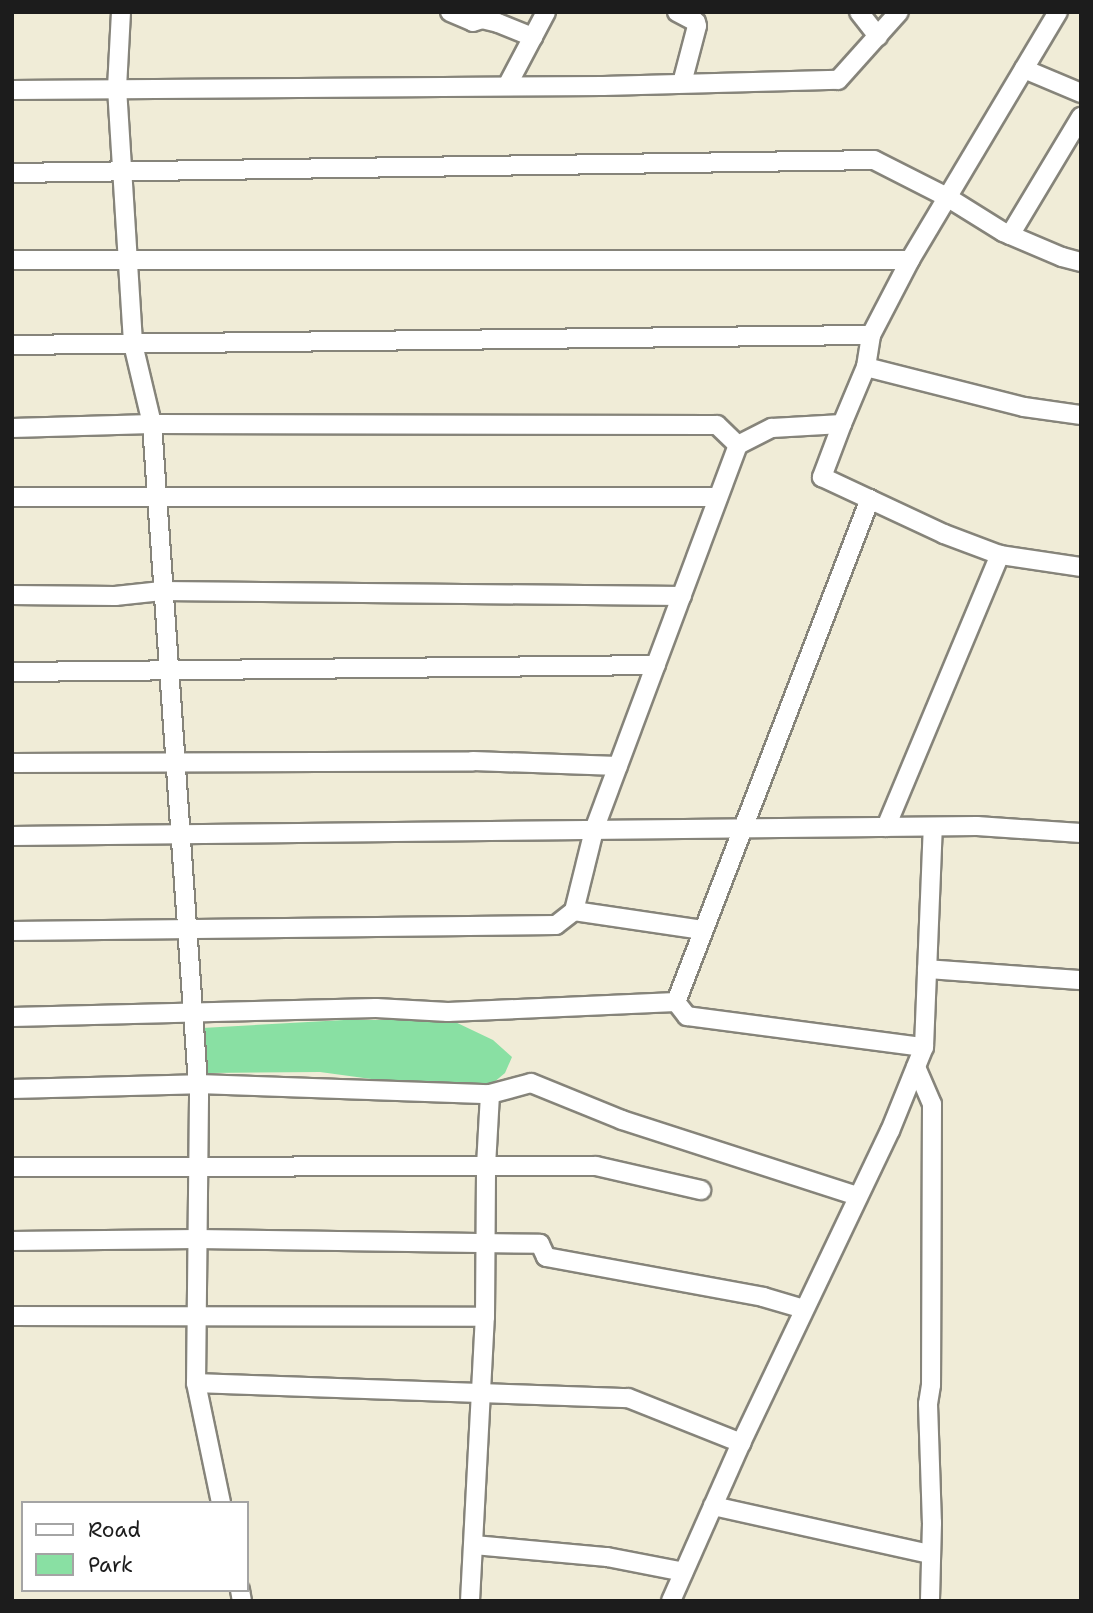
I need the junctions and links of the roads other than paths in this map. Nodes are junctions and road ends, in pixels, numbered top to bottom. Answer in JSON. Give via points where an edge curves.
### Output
{"nodes":[{"id":1,"x":121,"y":12,"type":"edge"},
{"id":2,"x":450,"y":12,"type":"edge"},
{"id":3,"x":546,"y":12,"type":"edge"},
{"id":4,"x":677,"y":12,"type":"edge"},
{"id":5,"x":859,"y":12,"type":"edge"},
{"id":6,"x":899,"y":12,"type":"edge"},
{"id":7,"x":1058,"y":12,"type":"edge"},
{"id":8,"x":878,"y":36,"type":"junction"},
{"id":9,"x":533,"y":37,"type":"junction"},
{"id":10,"x":1024,"y":69,"type":"junction"},
{"id":11,"x":682,"y":83,"type":"junction"},
{"id":12,"x":507,"y":86,"type":"junction"},
{"id":13,"x":117,"y":88,"type":"junction"},
{"id":14,"x":12,"y":90,"type":"edge"},
{"id":15,"x":1081,"y":93,"type":"edge"},
{"id":16,"x":1081,"y":117,"type":"edge"},
{"id":17,"x":123,"y":171,"type":"junction"},
{"id":18,"x":12,"y":173,"type":"edge"},
{"id":19,"x":947,"y":197,"type":"junction"},
{"id":20,"x":1010,"y":235,"type":"junction"},
{"id":21,"x":130,"y":258,"type":"junction"},
{"id":22,"x":12,"y":260,"type":"edge"},
{"id":23,"x":910,"y":260,"type":"junction"},
{"id":24,"x":1081,"y":262,"type":"edge"},
{"id":25,"x":871,"y":335,"type":"junction"},
{"id":26,"x":134,"y":344,"type":"junction"},
{"id":27,"x":12,"y":345,"type":"edge"},
{"id":28,"x":866,"y":367,"type":"junction"},
{"id":29,"x":1081,"y":415,"type":"edge"},
{"id":30,"x":152,"y":424,"type":"junction"},
{"id":31,"x":842,"y":424,"type":"junction"},
{"id":32,"x":12,"y":428,"type":"edge"},
{"id":33,"x":738,"y":445,"type":"junction"},
{"id":34,"x":12,"y":497,"type":"edge"},
{"id":35,"x":158,"y":497,"type":"junction"},
{"id":36,"x":718,"y":498,"type":"junction"},
{"id":37,"x":870,"y":499,"type":"junction"},
{"id":38,"x":1000,"y":555,"type":"junction"},
{"id":39,"x":1081,"y":567,"type":"edge"},
{"id":40,"x":162,"y":591,"type":"junction"},
{"id":41,"x":12,"y":595,"type":"edge"},
{"id":42,"x":682,"y":596,"type":"junction"},
{"id":43,"x":656,"y":665,"type":"junction"},
{"id":44,"x":169,"y":670,"type":"junction"},
{"id":45,"x":12,"y":672,"type":"edge"},
{"id":46,"x":176,"y":762,"type":"junction"},
{"id":47,"x":12,"y":763,"type":"edge"},
{"id":48,"x":618,"y":766,"type":"junction"},
{"id":49,"x":886,"y":827,"type":"junction"},
{"id":50,"x":933,"y":827,"type":"junction"},
{"id":51,"x":743,"y":829,"type":"junction"},
{"id":52,"x":594,"y":830,"type":"junction"},
{"id":53,"x":1081,"y":833,"type":"edge"},
{"id":54,"x":180,"y":834,"type":"junction"},
{"id":55,"x":12,"y":836,"type":"edge"},
{"id":56,"x":574,"y":911,"type":"junction"},
{"id":57,"x":187,"y":929,"type":"junction"},
{"id":58,"x":703,"y":930,"type":"junction"},
{"id":59,"x":12,"y":931,"type":"edge"},
{"id":60,"x":928,"y":969,"type":"junction"},
{"id":61,"x":1081,"y":980,"type":"edge"},
{"id":62,"x":676,"y":1002,"type":"junction"},
{"id":63,"x":193,"y":1014,"type":"junction"},
{"id":64,"x":12,"y":1017,"type":"edge"},
{"id":65,"x":924,"y":1047,"type":"junction"},
{"id":66,"x":916,"y":1067,"type":"junction"},
{"id":67,"x":198,"y":1084,"type":"junction"},
{"id":68,"x":12,"y":1089,"type":"edge"},
{"id":69,"x":490,"y":1094,"type":"junction"},
{"id":70,"x":198,"y":1166,"type":"junction"},
{"id":71,"x":486,"y":1166,"type":"junction"},
{"id":72,"x":12,"y":1167,"type":"edge"},
{"id":73,"x":701,"y":1190,"type":"dead end"},
{"id":74,"x":858,"y":1196,"type":"junction"},
{"id":75,"x":197,"y":1239,"type":"junction"},
{"id":76,"x":12,"y":1241,"type":"edge"},
{"id":77,"x":485,"y":1242,"type":"junction"},
{"id":78,"x":804,"y":1309,"type":"junction"},
{"id":79,"x":12,"y":1316,"type":"edge"},
{"id":80,"x":197,"y":1316,"type":"junction"},
{"id":81,"x":485,"y":1317,"type":"junction"},
{"id":82,"x":196,"y":1383,"type":"junction"},
{"id":83,"x":481,"y":1395,"type":"junction"},
{"id":84,"x":741,"y":1443,"type":"junction"},
{"id":85,"x":221,"y":1501,"type":"edge"},
{"id":86,"x":713,"y":1506,"type":"junction"},
{"id":87,"x":474,"y":1545,"type":"junction"},
{"id":88,"x":930,"y":1554,"type":"junction"},
{"id":89,"x":684,"y":1572,"type":"junction"},
{"id":90,"x":470,"y":1601,"type":"edge"},
{"id":91,"x":671,"y":1601,"type":"edge"},
{"id":92,"x":930,"y":1601,"type":"edge"}],
"edges":[{"from":1,"to":13,"type":"street"},
{"from":2,"to":9,"type":"street"},
{"from":3,"to":9,"type":"street"},
{"from":4,"to":11,"type":"street","via":[[697,26]]},
{"from":5,"to":8,"type":"street"},
{"from":6,"to":8,"type":"street"},
{"from":7,"to":10,"type":"street"},
{"from":8,"to":11,"type":"street","via":[[838,80]]},
{"from":9,"to":12,"type":"street"},
{"from":10,"to":15,"type":"street"},
{"from":10,"to":19,"type":"street"},
{"from":11,"to":12,"type":"street"},
{"from":12,"to":13,"type":"street"},
{"from":13,"to":14,"type":"street"},
{"from":13,"to":17,"type":"street"},
{"from":16,"to":20,"type":"street"},
{"from":17,"to":18,"type":"street"},
{"from":17,"to":19,"type":"street","via":[[874,160]]},
{"from":17,"to":21,"type":"street"},
{"from":19,"to":20,"type":"street"},
{"from":19,"to":23,"type":"street"},
{"from":20,"to":24,"type":"street"},
{"from":21,"to":22,"type":"street"},
{"from":21,"to":23,"type":"street"},
{"from":21,"to":26,"type":"street"},
{"from":23,"to":25,"type":"street"},
{"from":25,"to":26,"type":"street"},
{"from":25,"to":28,"type":"street"},
{"from":26,"to":27,"type":"street"},
{"from":26,"to":30,"type":"street"},
{"from":28,"to":29,"type":"street","via":[[1024,407]]},
{"from":28,"to":31,"type":"street"},
{"from":30,"to":32,"type":"street"},
{"from":30,"to":33,"type":"street","via":[[717,425]]},
{"from":30,"to":35,"type":"street"},
{"from":31,"to":33,"type":"street","via":[[772,428]]},
{"from":31,"to":37,"type":"street","via":[[822,477]]},
{"from":33,"to":36,"type":"street"},
{"from":34,"to":35,"type":"street"},
{"from":35,"to":36,"type":"street"},
{"from":35,"to":40,"type":"street"},
{"from":36,"to":42,"type":"street"},
{"from":37,"to":38,"type":"street"},
{"from":37,"to":51,"type":"street"},
{"from":38,"to":39,"type":"street"},
{"from":38,"to":49,"type":"street"},
{"from":40,"to":41,"type":"street","via":[[115,596]]},
{"from":40,"to":42,"type":"street"},
{"from":40,"to":44,"type":"street"},
{"from":42,"to":43,"type":"street"},
{"from":43,"to":44,"type":"street"},
{"from":43,"to":48,"type":"street"},
{"from":44,"to":45,"type":"street"},
{"from":44,"to":46,"type":"street"},
{"from":46,"to":47,"type":"street"},
{"from":46,"to":48,"type":"street","via":[[473,761]]},
{"from":46,"to":54,"type":"street"},
{"from":48,"to":52,"type":"street"},
{"from":49,"to":50,"type":"street"},
{"from":49,"to":51,"type":"street"},
{"from":50,"to":53,"type":"street"},
{"from":50,"to":60,"type":"street"},
{"from":51,"to":52,"type":"street"},
{"from":51,"to":58,"type":"street"},
{"from":52,"to":54,"type":"street"},
{"from":52,"to":56,"type":"street"},
{"from":54,"to":55,"type":"street"},
{"from":54,"to":57,"type":"street"},
{"from":56,"to":57,"type":"street","via":[[556,925]]},
{"from":56,"to":58,"type":"street"},
{"from":57,"to":59,"type":"street"},
{"from":57,"to":63,"type":"street"},
{"from":58,"to":62,"type":"street"},
{"from":60,"to":61,"type":"street"},
{"from":60,"to":65,"type":"street"},
{"from":62,"to":63,"type":"street","via":[[448,1013],[376,1008]]},
{"from":62,"to":65,"type":"street","via":[[687,1016]]},
{"from":63,"to":64,"type":"street"},
{"from":63,"to":67,"type":"street"},
{"from":65,"to":66,"type":"street"},
{"from":66,"to":74,"type":"street"},
{"from":66,"to":88,"type":"street","via":[[932,1104]]},
{"from":67,"to":68,"type":"street"},
{"from":67,"to":69,"type":"street"},
{"from":67,"to":70,"type":"street"},
{"from":69,"to":71,"type":"street"},
{"from":69,"to":74,"type":"street","via":[[531,1083],[622,1120]]},
{"from":70,"to":71,"type":"street"},
{"from":70,"to":72,"type":"street"},
{"from":70,"to":75,"type":"street"},
{"from":71,"to":73,"type":"street","via":[[596,1166]]},
{"from":71,"to":77,"type":"street"},
{"from":74,"to":78,"type":"street"},
{"from":75,"to":76,"type":"street"},
{"from":75,"to":77,"type":"street"},
{"from":75,"to":80,"type":"street"},
{"from":77,"to":78,"type":"street","via":[[540,1244],[546,1257],[763,1297]]},
{"from":77,"to":81,"type":"street"},
{"from":78,"to":84,"type":"street"},
{"from":79,"to":80,"type":"street"},
{"from":80,"to":81,"type":"street"},
{"from":80,"to":82,"type":"street"},
{"from":81,"to":83,"type":"street"},
{"from":82,"to":83,"type":"street"},
{"from":82,"to":85,"type":"street"},
{"from":83,"to":84,"type":"street","via":[[628,1398]]},
{"from":83,"to":87,"type":"street"},
{"from":84,"to":86,"type":"street"},
{"from":86,"to":88,"type":"street"},
{"from":86,"to":89,"type":"street"},
{"from":87,"to":89,"type":"street","via":[[607,1557]]},
{"from":87,"to":90,"type":"street"},
{"from":88,"to":92,"type":"street"},
{"from":89,"to":91,"type":"street"}]}
